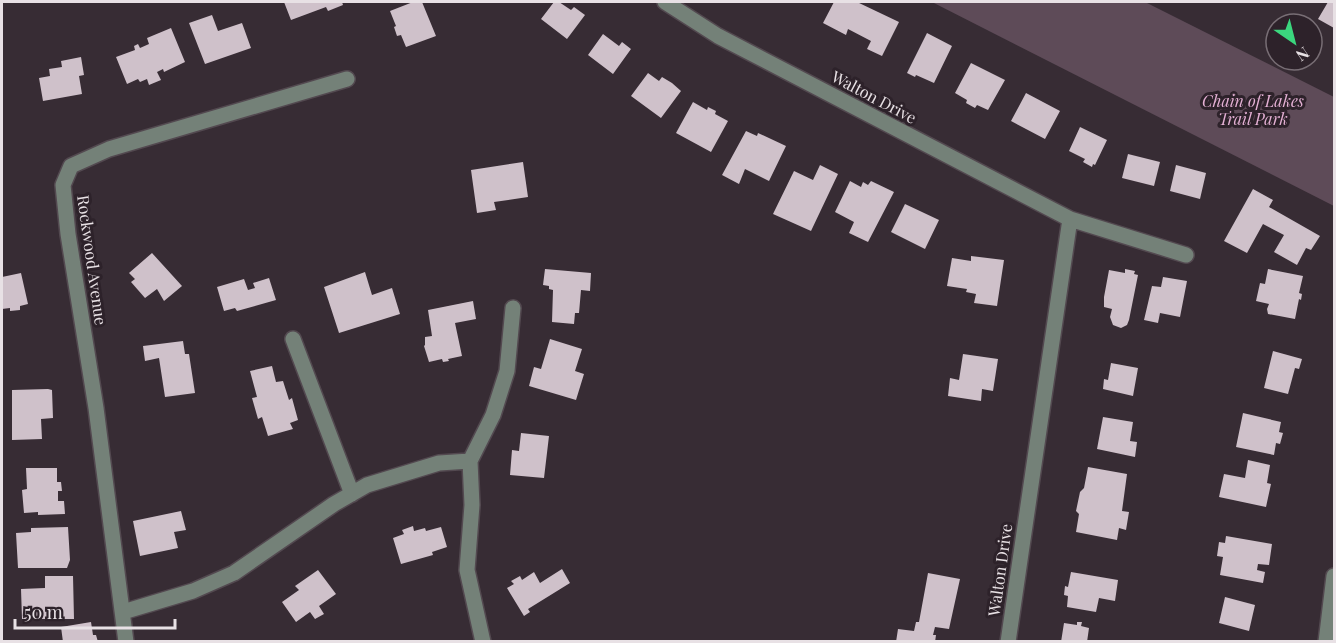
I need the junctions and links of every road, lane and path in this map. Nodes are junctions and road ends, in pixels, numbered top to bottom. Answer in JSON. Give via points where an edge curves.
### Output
{"nodes":[{"id":1,"x":665,"y":2,"type":"edge"},
{"id":2,"x":347,"y":79,"type":"dead end"},
{"id":3,"x":1070,"y":219,"type":"junction"},
{"id":4,"x":1186,"y":255,"type":"dead end"},
{"id":5,"x":513,"y":308,"type":"dead end"},
{"id":6,"x":292,"y":339,"type":"dead end"},
{"id":7,"x":470,"y":461,"type":"junction"},
{"id":8,"x":352,"y":494,"type":"junction"},
{"id":9,"x":1335,"y":576,"type":"edge"},
{"id":10,"x":123,"y":612,"type":"junction"},
{"id":11,"x":126,"y":642,"type":"edge"},
{"id":12,"x":483,"y":642,"type":"edge"},
{"id":13,"x":1008,"y":642,"type":"edge"},
{"id":14,"x":1326,"y":642,"type":"edge"}],
"edges":[{"from":1,"to":3,"type":"street","name":"Walton Drive","via":[[718,36]]},
{"from":2,"to":10,"type":"street","name":"Rockwood Avenue","via":[[109,149],[71,166],[63,185]]},
{"from":3,"to":4,"type":"street","name":"Walton Drive"},
{"from":3,"to":13,"type":"street","name":"Walton Drive"},
{"from":5,"to":7,"type":"street","via":[[507,370],[493,415]]},
{"from":6,"to":8,"type":"street"},
{"from":7,"to":8,"type":"street","via":[[439,463],[367,485]]},
{"from":7,"to":12,"type":"street","via":[[468,570]]},
{"from":8,"to":10,"type":"street","via":[[234,573],[193,591]]},
{"from":9,"to":14,"type":"street"},
{"from":10,"to":11,"type":"street","name":"Rockwood Avenue"}]}
